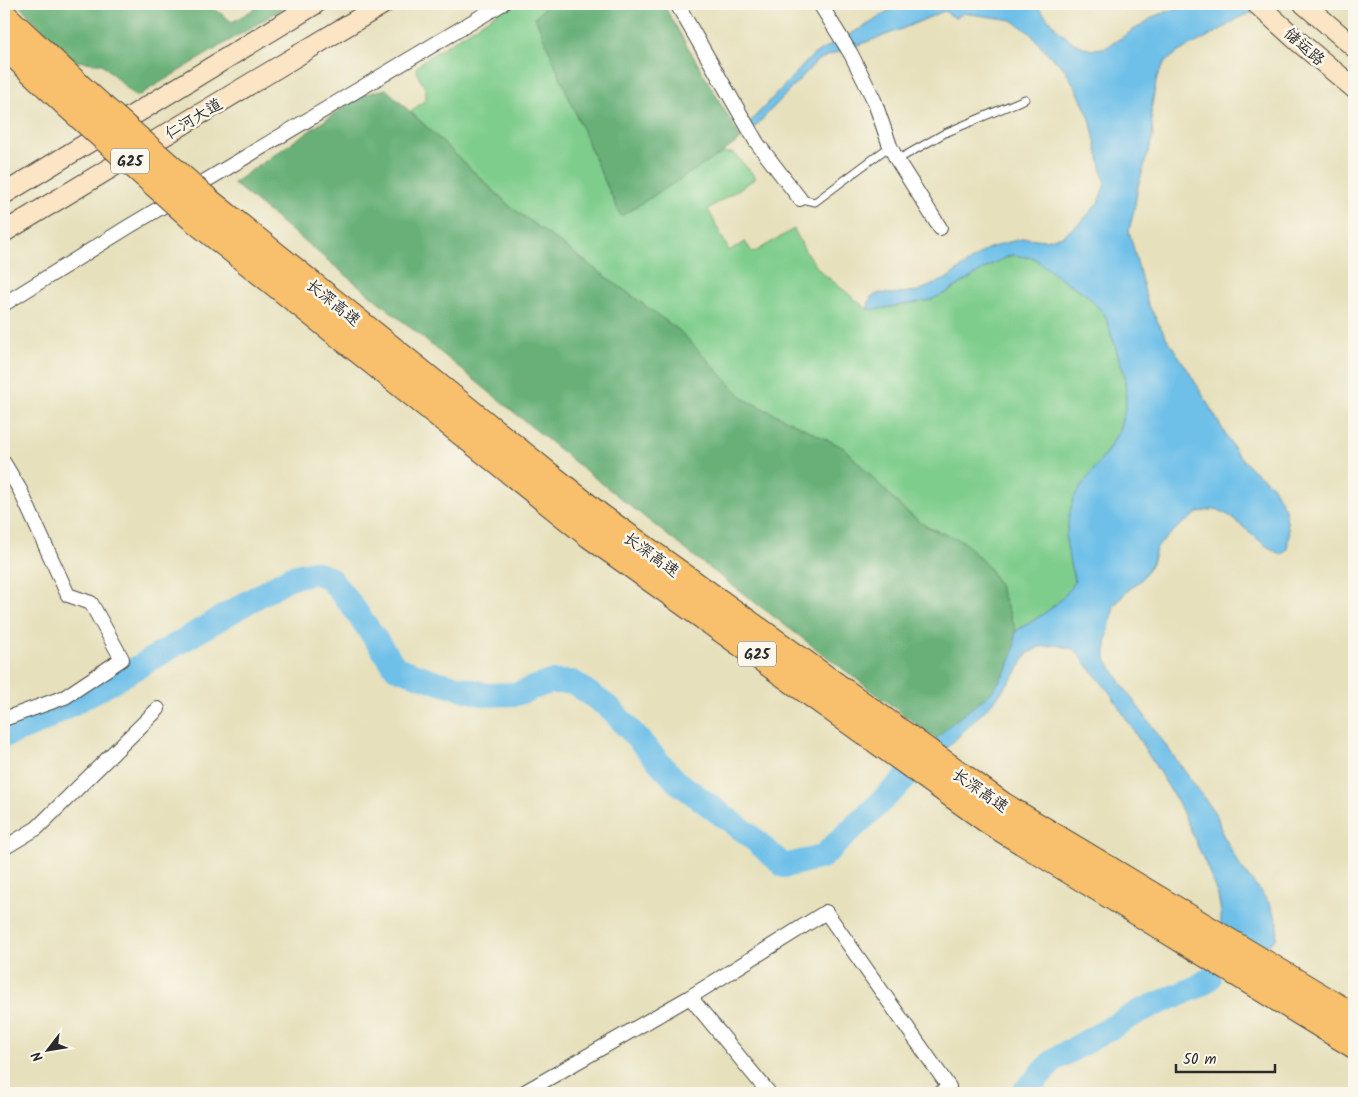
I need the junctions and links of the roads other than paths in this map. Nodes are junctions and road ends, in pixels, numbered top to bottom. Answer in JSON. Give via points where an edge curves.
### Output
{"nodes":[{"id":1,"x":315,"y":4,"type":"edge"},
{"id":2,"x":383,"y":4,"type":"edge"},
{"id":3,"x":502,"y":4,"type":"edge"},
{"id":4,"x":677,"y":4,"type":"edge"},
{"id":5,"x":820,"y":4,"type":"edge"},
{"id":6,"x":1256,"y":4,"type":"edge"},
{"id":7,"x":1311,"y":9,"type":"edge"},
{"id":8,"x":4,"y":16,"type":"edge"},
{"id":9,"x":4,"y":45,"type":"edge"},
{"id":10,"x":1354,"y":47,"type":"edge"},
{"id":11,"x":1354,"y":88,"type":"edge"},
{"id":12,"x":1026,"y":99,"type":"dead end"},
{"id":13,"x":78,"y":100,"type":"junction"},
{"id":14,"x":890,"y":146,"type":"junction"},
{"id":15,"x":897,"y":160,"type":"junction"},
{"id":16,"x":4,"y":194,"type":"edge"},
{"id":17,"x":800,"y":199,"type":"joint"},
{"id":18,"x":200,"y":209,"type":"junction"},
{"id":19,"x":940,"y":228,"type":"dead end"},
{"id":20,"x":4,"y":232,"type":"edge"},
{"id":21,"x":4,"y":304,"type":"edge"},
{"id":22,"x":4,"y":464,"type":"edge"},
{"id":23,"x":158,"y":709,"type":"dead end"},
{"id":24,"x":4,"y":719,"type":"edge"},
{"id":25,"x":4,"y":848,"type":"edge"},
{"id":26,"x":690,"y":996,"type":"junction"},
{"id":27,"x":1354,"y":1017,"type":"edge"},
{"id":28,"x":1354,"y":1045,"type":"edge"},
{"id":29,"x":523,"y":1093,"type":"edge"},
{"id":30,"x":769,"y":1093,"type":"edge"},
{"id":31,"x":941,"y":1093,"type":"edge"}],
"edges":[{"from":1,"to":16,"type":"main road","name":"仁河大道"},
{"from":2,"to":20,"type":"main road","name":"仁河大道"},
{"from":3,"to":21,"type":"street"},
{"from":4,"to":17,"type":"street","via":[[757,144]]},
{"from":5,"to":14,"type":"street","via":[[851,54],[874,100]]},
{"from":6,"to":11,"type":"main road","name":"储运路"},
{"from":7,"to":10,"type":"main road","name":"储运路"},
{"from":8,"to":13,"type":"highway","name":"长深高速","number":"G25"},
{"from":9,"to":13,"type":"highway","name":"长深高速","number":"G25"},
{"from":12,"to":15,"type":"lane","via":[[945,134]]},
{"from":13,"to":18,"type":"highway","name":"长深高速","number":"G25","bridge":true},
{"from":14,"to":15,"type":"street"},
{"from":14,"to":17,"type":"lane","via":[[815,202]]},
{"from":15,"to":19,"type":"street"},
{"from":18,"to":27,"type":"highway","name":"长深高速","number":"G25","via":[[600,516],[1002,805]]},
{"from":18,"to":28,"type":"highway","name":"长深高速","number":"G25","via":[[590,535],[989,821]]},
{"from":22,"to":24,"type":"street","via":[[20,490],[68,595],[90,603],[122,658],[65,697]]},
{"from":23,"to":25,"type":"street","via":[[37,828]]},
{"from":26,"to":29,"type":"street"},
{"from":26,"to":30,"type":"street"},
{"from":26,"to":31,"type":"street","via":[[826,912],[949,1087]]}]}
